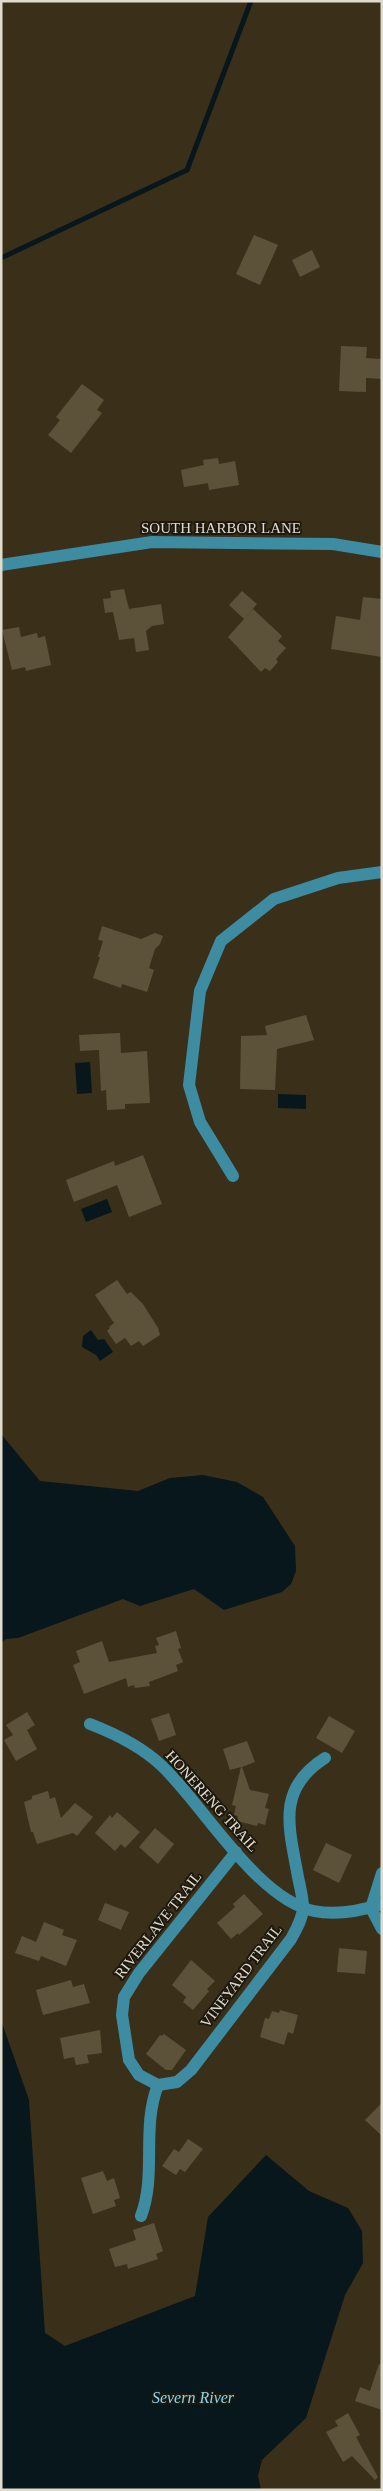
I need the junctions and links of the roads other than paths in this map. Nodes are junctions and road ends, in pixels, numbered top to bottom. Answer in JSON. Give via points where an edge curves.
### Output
{"nodes":[{"id":1,"x":382,"y":552,"type":"edge"},
{"id":2,"x":1,"y":565,"type":"edge"},
{"id":3,"x":382,"y":872,"type":"edge"},
{"id":4,"x":232,"y":1176,"type":"dead end"},
{"id":5,"x":90,"y":1724,"type":"dead end"},
{"id":6,"x":325,"y":1758,"type":"dead end"},
{"id":7,"x":236,"y":1852,"type":"junction"},
{"id":8,"x":382,"y":1873,"type":"edge"},
{"id":9,"x":376,"y":1906,"type":"edge"},
{"id":10,"x":303,"y":1908,"type":"junction"},
{"id":11,"x":382,"y":1929,"type":"edge"},
{"id":12,"x":158,"y":2085,"type":"junction"},
{"id":13,"x":141,"y":2216,"type":"dead end"}],
"edges":[{"from":1,"to":2,"type":"street","name":"SOUTH HARBOR LANE","via":[[333,544],[152,542]]},
{"from":3,"to":4,"type":"street","via":[[338,878],[274,900],[221,941],[200,991],[189,1085],[200,1122]]},
{"from":5,"to":7,"type":"street","name":"HONERENG TRAIL","via":[[126,1740],[160,1764]]},
{"from":6,"to":10,"type":"street","via":[[301,1777],[291,1802],[290,1825]]},
{"from":7,"to":10,"type":"street","name":"HONERENG TRAIL","via":[[269,1886]]},
{"from":7,"to":12,"type":"street","name":"RIVERLAVE TRAIL","via":[[139,1973],[124,1997],[122,2015],[129,2060],[139,2074]]},
{"from":8,"to":9,"type":"street"},
{"from":9,"to":10,"type":"street","via":[[329,1913]]},
{"from":9,"to":11,"type":"street"},
{"from":10,"to":12,"type":"street","name":"VINEYARD TRAIL","via":[[291,1939],[192,2070],[177,2082]]},
{"from":12,"to":13,"type":"street","via":[[150,2110],[149,2189]]}]}
